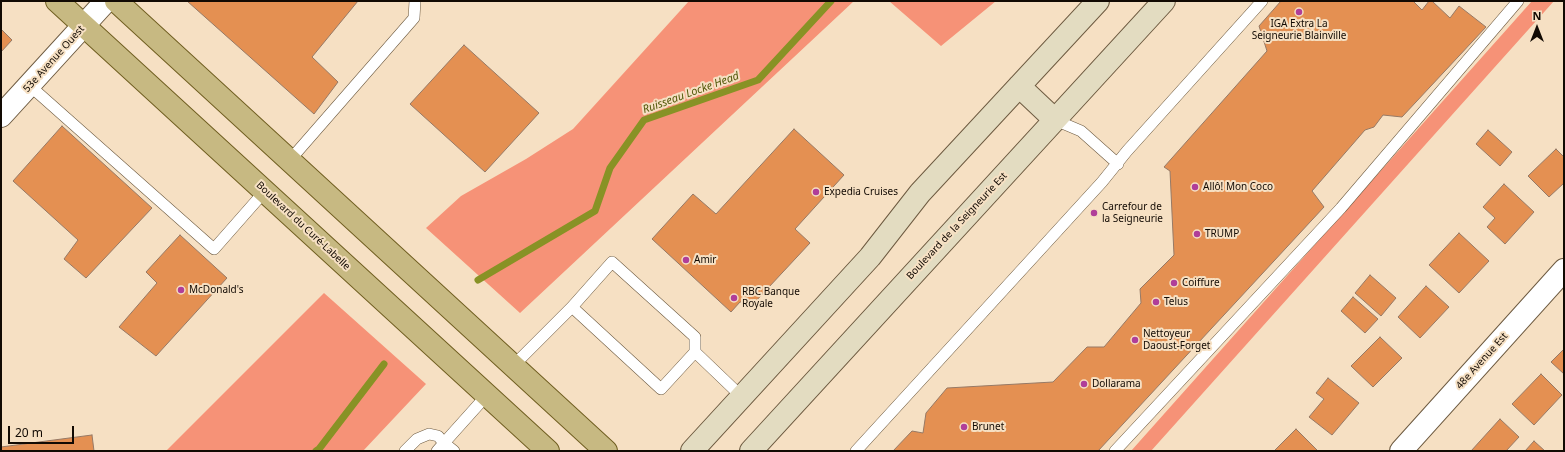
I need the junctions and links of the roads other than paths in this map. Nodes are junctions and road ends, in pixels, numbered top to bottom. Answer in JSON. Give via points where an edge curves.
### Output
{"nodes":[{"id":1,"x":57,"y":1,"type":"edge"},
{"id":2,"x":106,"y":1,"type":"edge"},
{"id":3,"x":116,"y":1,"type":"edge"},
{"id":4,"x":415,"y":1,"type":"edge"},
{"id":5,"x":1098,"y":1,"type":"edge"},
{"id":6,"x":1164,"y":1,"type":"edge"},
{"id":7,"x":1262,"y":1,"type":"edge"},
{"id":8,"x":1518,"y":1,"type":"edge"},
{"id":9,"x":84,"y":26,"type":"junction"},
{"id":10,"x":29,"y":85,"type":"junction"},
{"id":11,"x":1019,"y":86,"type":"junction"},
{"id":12,"x":1,"y":116,"type":"edge"},
{"id":13,"x":1055,"y":120,"type":"junction"},
{"id":14,"x":290,"y":160,"type":"junction"},
{"id":15,"x":1118,"y":164,"type":"junction"},
{"id":16,"x":265,"y":191,"type":"junction"},
{"id":17,"x":1564,"y":270,"type":"edge"},
{"id":18,"x":572,"y":307,"type":"junction"},
{"id":19,"x":695,"y":352,"type":"junction"},
{"id":20,"x":513,"y":366,"type":"junction"},
{"id":21,"x":488,"y":395,"type":"junction"},
{"id":22,"x":742,"y":397,"type":"junction"},
{"id":23,"x":441,"y":447,"type":"edge"},
{"id":24,"x":405,"y":451,"type":"edge"},
{"id":25,"x":454,"y":451,"type":"edge"},
{"id":26,"x":525,"y":451,"type":"edge"},
{"id":27,"x":548,"y":451,"type":"edge"},
{"id":28,"x":606,"y":451,"type":"edge"},
{"id":29,"x":692,"y":451,"type":"edge"},
{"id":30,"x":751,"y":451,"type":"edge"},
{"id":31,"x":856,"y":451,"type":"edge"},
{"id":32,"x":1115,"y":451,"type":"edge"},
{"id":33,"x":1400,"y":451,"type":"edge"}],
"edges":[{"from":1,"to":9,"type":"main road","name":"Boulevard du Curé-Labelle"},
{"from":2,"to":9,"type":"street","name":"53e Avenue Ouest"},
{"from":3,"to":14,"type":"main road"},
{"from":4,"to":14,"type":"lane","via":[[414,18]]},
{"from":5,"to":11,"type":"main road"},
{"from":6,"to":13,"type":"main road","name":"Boulevard de la Seigneurie Est"},
{"from":7,"to":15,"type":"lane"},
{"from":8,"to":32,"type":"lane","via":[[1341,208]]},
{"from":9,"to":10,"type":"street","name":"53e Avenue Ouest"},
{"from":9,"to":16,"type":"main road","name":"Boulevard du Curé-Labelle"},
{"from":10,"to":12,"type":"street","name":"53e Avenue Ouest"},
{"from":10,"to":16,"type":"lane","via":[[214,249]]},
{"from":11,"to":13,"type":"main road"},
{"from":11,"to":22,"type":"main road","via":[[920,192],[870,257]]},
{"from":13,"to":15,"type":"lane","via":[[1082,131]]},
{"from":13,"to":30,"type":"main road","name":"Boulevard de la Seigneurie Est"},
{"from":14,"to":20,"type":"main road"},
{"from":15,"to":31,"type":"lane"},
{"from":16,"to":21,"type":"main road","name":"Boulevard du Curé-Labelle"},
{"from":17,"to":33,"type":"street","name":"48e Avenue Est"},
{"from":18,"to":19,"type":"lane","via":[[661,389]]},
{"from":18,"to":19,"type":"lane","via":[[612,262],[695,337]]},
{"from":18,"to":20,"type":"lane"},
{"from":19,"to":22,"type":"lane"},
{"from":20,"to":28,"type":"main road"},
{"from":21,"to":23,"type":"lane"},
{"from":21,"to":26,"type":"main road"},
{"from":21,"to":27,"type":"main road","name":"Boulevard du Curé-Labelle"},
{"from":22,"to":29,"type":"main road"},
{"from":23,"to":24,"type":"lane","via":[[438,436],[429,434],[417,439]]},
{"from":23,"to":25,"type":"lane"}]}
